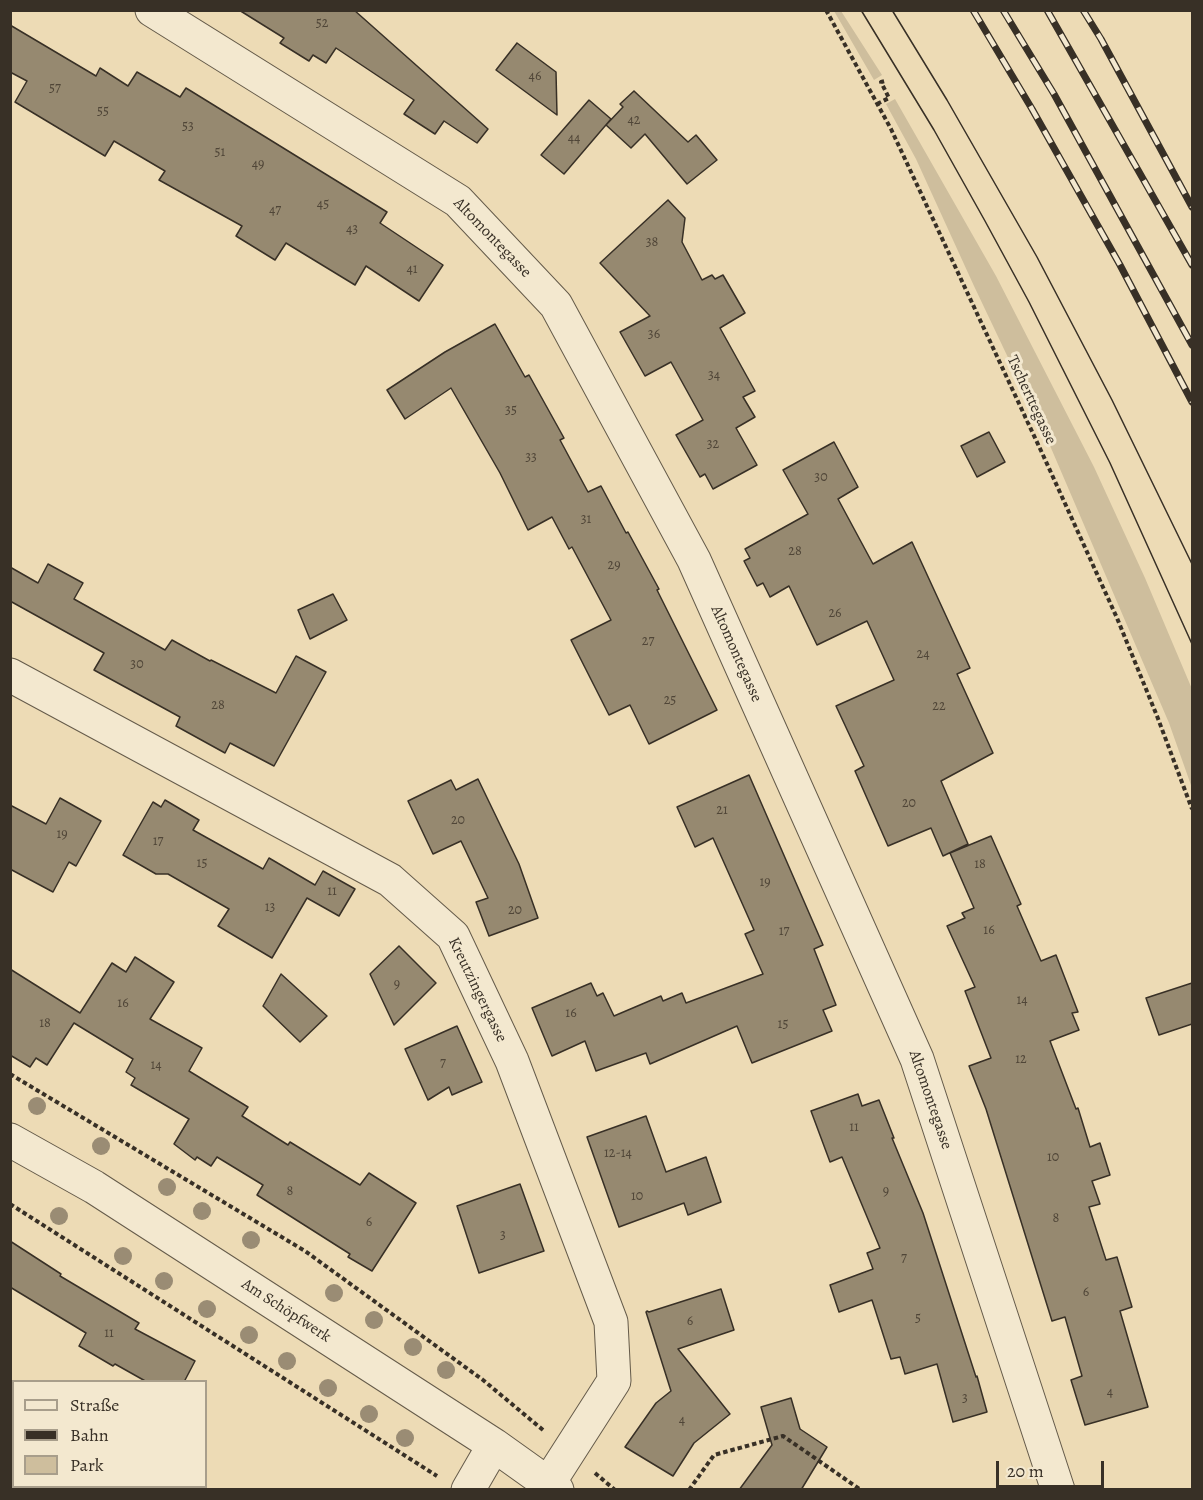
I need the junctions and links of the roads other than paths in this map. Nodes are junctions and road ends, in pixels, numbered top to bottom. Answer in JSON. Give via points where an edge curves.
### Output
{"nodes":[{"id":1,"x":152,"y":10,"type":"edge"},
{"id":2,"x":10,"y":675,"type":"edge"},
{"id":3,"x":10,"y":1140,"type":"edge"},
{"id":4,"x":494,"y":1445,"type":"junction"},
{"id":5,"x":552,"y":1486,"type":"edge"},
{"id":6,"x":468,"y":1490,"type":"edge"},
{"id":7,"x":1058,"y":1490,"type":"edge"}],
"edges":[{"from":1,"to":7,"type":"street","name":"Altomontegasse","via":[[458,201],[556,305],[694,560],[917,1059]]},
{"from":2,"to":5,"type":"street","name":"Kreutzingergasse","via":[[390,880],[453,936],[512,1060],[611,1322],[614,1382],[569,1451]]},
{"from":3,"to":4,"type":"street","name":"Am Schöpfwerk","via":[[94,1187]]},
{"from":4,"to":5,"type":"street","name":"Am Schöpfwerk"},
{"from":4,"to":6,"type":"street"}]}
